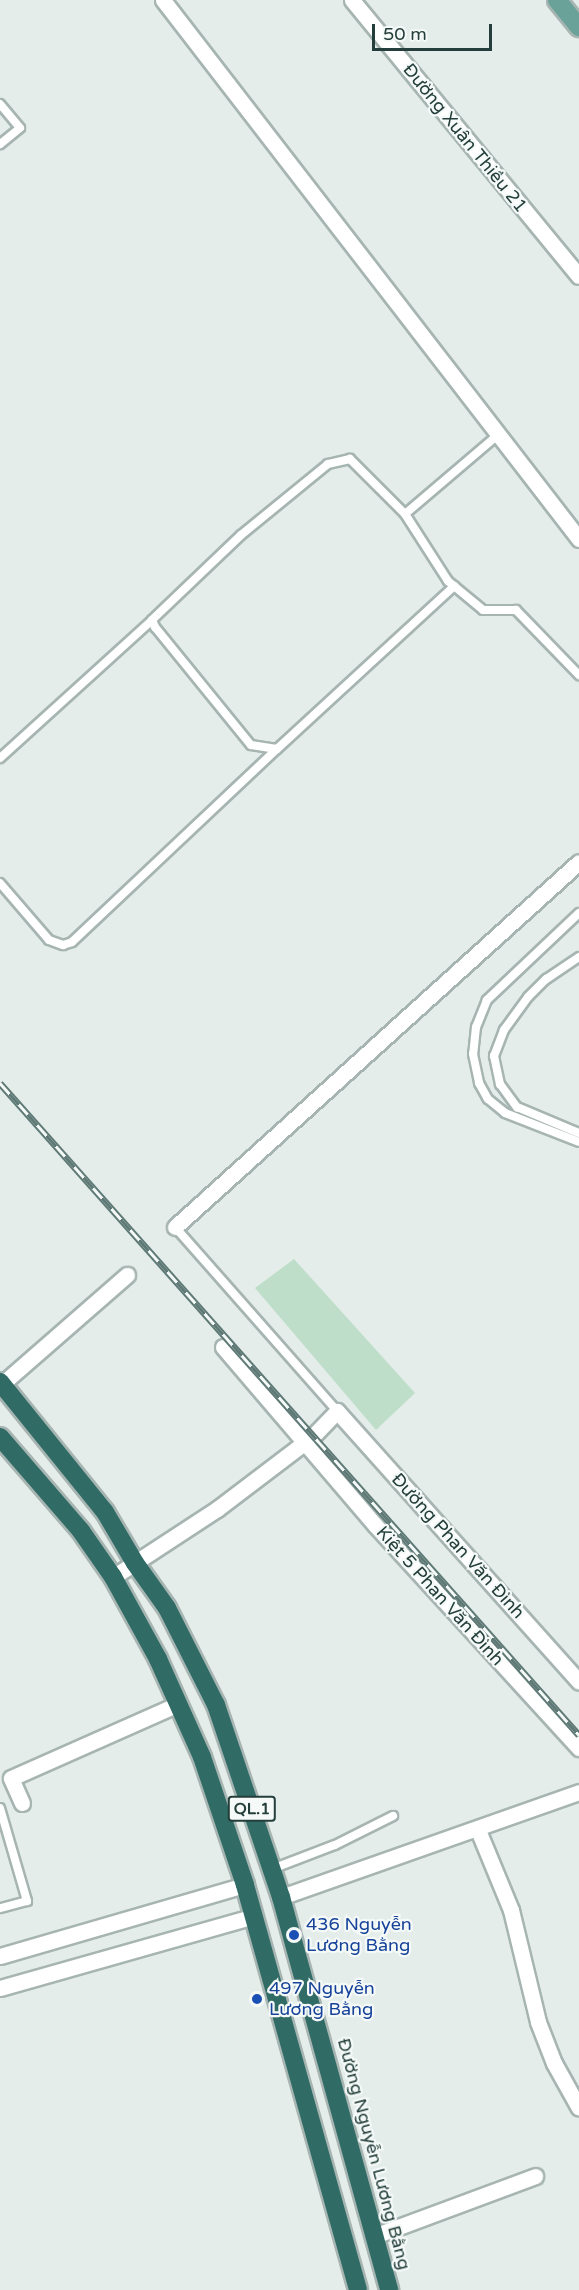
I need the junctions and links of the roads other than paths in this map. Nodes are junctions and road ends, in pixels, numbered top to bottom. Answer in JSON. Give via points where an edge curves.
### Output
{"nodes":[{"id":1,"x":163,"y":0,"type":"edge"},
{"id":2,"x":352,"y":0,"type":"edge"},
{"id":3,"x":556,"y":0,"type":"edge"},
{"id":4,"x":579,"y":27,"type":"edge"},
{"id":5,"x":0,"y":104,"type":"edge"},
{"id":6,"x":0,"y":144,"type":"edge"},
{"id":7,"x":579,"y":276,"type":"edge"},
{"id":8,"x":499,"y":434,"type":"junction"},
{"id":9,"x":405,"y":514,"type":"junction"},
{"id":10,"x":579,"y":539,"type":"edge"},
{"id":11,"x":454,"y":586,"type":"junction"},
{"id":12,"x":152,"y":620,"type":"junction"},
{"id":13,"x":579,"y":675,"type":"edge"},
{"id":14,"x":277,"y":749,"type":"junction"},
{"id":15,"x":0,"y":758,"type":"edge"},
{"id":16,"x":579,"y":862,"type":"edge"},
{"id":17,"x":0,"y":883,"type":"edge"},
{"id":18,"x":579,"y":913,"type":"edge"},
{"id":19,"x":579,"y":957,"type":"edge"},
{"id":20,"x":579,"y":1133,"type":"edge"},
{"id":21,"x":579,"y":1142,"type":"edge"},
{"id":22,"x":175,"y":1227,"type":"joint"},
{"id":23,"x":127,"y":1275,"type":"dead end"},
{"id":24,"x":223,"y":1347,"type":"dead end"},
{"id":25,"x":1,"y":1383,"type":"edge"},
{"id":26,"x":337,"y":1411,"type":"junction"},
{"id":27,"x":0,"y":1437,"type":"edge"},
{"id":28,"x":303,"y":1444,"type":"junction"},
{"id":29,"x":135,"y":1563,"type":"junction"},
{"id":30,"x":112,"y":1577,"type":"junction"},
{"id":31,"x":579,"y":1682,"type":"edge"},
{"id":32,"x":178,"y":1704,"type":"junction"},
{"id":33,"x":579,"y":1748,"type":"edge"},
{"id":34,"x":579,"y":1792,"type":"edge"},
{"id":35,"x":22,"y":1803,"type":"dead end"},
{"id":36,"x":0,"y":1808,"type":"edge"},
{"id":37,"x":393,"y":1816,"type":"dead end"},
{"id":38,"x":478,"y":1830,"type":"junction"},
{"id":39,"x":272,"y":1869,"type":"junction"},
{"id":40,"x":245,"y":1885,"type":"junction"},
{"id":41,"x":281,"y":1897,"type":"junction"},
{"id":42,"x":0,"y":1908,"type":"edge"},
{"id":43,"x":254,"y":1916,"type":"junction"},
{"id":44,"x":0,"y":1956,"type":"edge"},
{"id":45,"x":0,"y":1988,"type":"edge"},
{"id":46,"x":579,"y":2108,"type":"edge"},
{"id":47,"x":536,"y":2176,"type":"dead end"},
{"id":48,"x":374,"y":2236,"type":"junction"},
{"id":49,"x":358,"y":2290,"type":"edge"},
{"id":50,"x":389,"y":2290,"type":"edge"}],
"edges":[{"from":1,"to":8,"type":"street"},
{"from":2,"to":7,"type":"street","name":"Đường Xuân Thiều 21"},
{"from":3,"to":4,"type":"main road"},
{"from":5,"to":6,"type":"lane","via":[[20,128]]},
{"from":8,"to":9,"type":"lane"},
{"from":8,"to":10,"type":"street"},
{"from":9,"to":11,"type":"lane"},
{"from":9,"to":12,"type":"lane","via":[[350,459],[328,464],[241,535]]},
{"from":11,"to":13,"type":"lane","via":[[483,610],[516,609]]},
{"from":11,"to":14,"type":"lane"},
{"from":12,"to":14,"type":"lane","via":[[161,637],[251,745]]},
{"from":12,"to":15,"type":"lane"},
{"from":14,"to":17,"type":"lane","via":[[72,942],[63,945],[49,940]]},
{"from":16,"to":22,"type":"street"},
{"from":18,"to":21,"type":"lane","via":[[487,1000],[476,1027],[473,1054],[479,1083],[496,1106]]},
{"from":19,"to":20,"type":"lane","via":[[546,979],[528,997],[504,1030],[494,1056],[500,1084],[517,1107]]},
{"from":22,"to":26,"type":"lane"},
{"from":23,"to":25,"type":"street"},
{"from":24,"to":28,"type":"street","name":"Kiệt 5 Phan Văn Đình"},
{"from":25,"to":29,"type":"highway","name":"Đường Nguyễn Lương Bằng","number":"QL.1","via":[[105,1512]]},
{"from":26,"to":28,"type":"street"},
{"from":26,"to":31,"type":"street","name":"Đường Phan Văn Đình"},
{"from":27,"to":30,"type":"highway","number":"QL.1","via":[[81,1532]]},
{"from":28,"to":29,"type":"street","via":[[218,1509]]},
{"from":28,"to":33,"type":"street","name":"Kiệt 5 Phan Văn Đình"},
{"from":29,"to":30,"type":"street"},
{"from":29,"to":39,"type":"highway","name":"Đường Nguyễn Lương Bằng","number":"QL.1","via":[[167,1608],[216,1705]]},
{"from":30,"to":32,"type":"highway","number":"QL.1"},
{"from":32,"to":35,"type":"street","via":[[11,1778]]},
{"from":32,"to":40,"type":"highway","number":"QL.1","via":[[202,1757]]},
{"from":34,"to":38,"type":"street"},
{"from":36,"to":42,"type":"lane","via":[[27,1901]]},
{"from":37,"to":39,"type":"lane","via":[[335,1845]]},
{"from":38,"to":41,"type":"street"},
{"from":38,"to":46,"type":"street","via":[[511,1910],[538,2022],[554,2063]]},
{"from":39,"to":41,"type":"highway","name":"Đường Nguyễn Lương Bằng","number":"QL.1"},
{"from":40,"to":43,"type":"highway","number":"QL.1"},
{"from":40,"to":44,"type":"street"},
{"from":41,"to":48,"type":"highway","name":"Đường Nguyễn Lương Bằng","number":"QL.1"},
{"from":43,"to":45,"type":"street"},
{"from":43,"to":49,"type":"highway","number":"QL.1"},
{"from":47,"to":48,"type":"street"},
{"from":48,"to":50,"type":"highway","name":"Đường Nguyễn Lương Bằng","number":"QL.1"}]}
